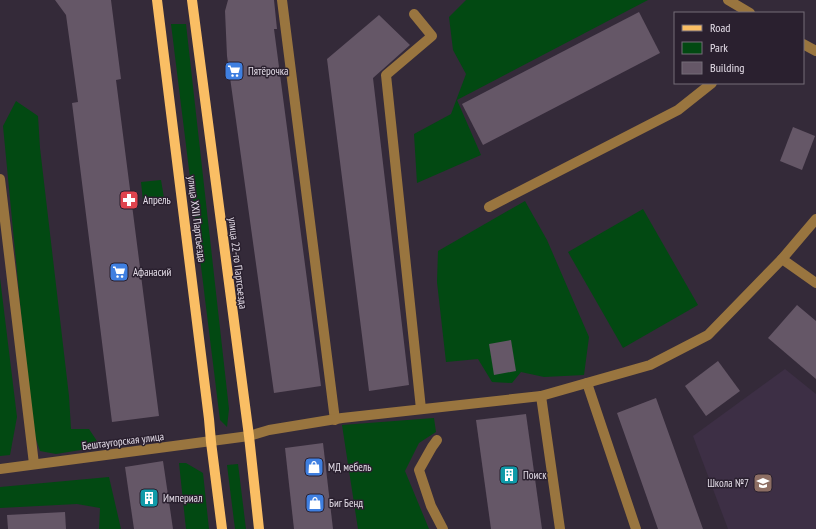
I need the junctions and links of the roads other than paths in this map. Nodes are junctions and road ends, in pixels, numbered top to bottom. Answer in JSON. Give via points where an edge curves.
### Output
{"nodes":[{"id":1,"x":157,"y":0,"type":"edge"},
{"id":2,"x":192,"y":0,"type":"edge"},
{"id":3,"x":282,"y":0,"type":"edge"},
{"id":4,"x":728,"y":0,"type":"edge"},
{"id":5,"x":748,"y":12,"type":"edge"},
{"id":6,"x":414,"y":14,"type":"dead end"},
{"id":7,"x":804,"y":45,"type":"edge"},
{"id":8,"x":816,"y":51,"type":"edge"},
{"id":9,"x":711,"y":84,"type":"edge"},
{"id":10,"x":0,"y":179,"type":"edge"},
{"id":11,"x":489,"y":207,"type":"dead end"},
{"id":12,"x":816,"y":219,"type":"edge"},
{"id":13,"x":782,"y":259,"type":"junction"},
{"id":14,"x":816,"y":283,"type":"edge"},
{"id":15,"x":587,"y":383,"type":"junction"},
{"id":16,"x":542,"y":396,"type":"junction"},
{"id":17,"x":421,"y":409,"type":"junction"},
{"id":18,"x":335,"y":420,"type":"junction"},
{"id":19,"x":249,"y":436,"type":"junction"},
{"id":20,"x":437,"y":440,"type":"dead end"},
{"id":21,"x":211,"y":442,"type":"junction"},
{"id":22,"x":34,"y":464,"type":"junction"},
{"id":23,"x":0,"y":469,"type":"edge"},
{"id":24,"x":222,"y":529,"type":"edge"},
{"id":25,"x":259,"y":529,"type":"edge"},
{"id":26,"x":443,"y":529,"type":"edge"},
{"id":27,"x":560,"y":529,"type":"edge"},
{"id":28,"x":636,"y":529,"type":"edge"}],
"edges":[{"from":1,"to":21,"type":"main road","name":"улица XXII Партсъезда"},
{"from":2,"to":19,"type":"main road","name":"улица 22-го Партсъезда"},
{"from":3,"to":18,"type":"street"},
{"from":4,"to":5,"type":"street"},
{"from":6,"to":17,"type":"street","via":[[432,36],[386,75]]},
{"from":7,"to":8,"type":"street"},
{"from":9,"to":11,"type":"street","via":[[678,110]]},
{"from":10,"to":22,"type":"street"},
{"from":12,"to":13,"type":"street","name":"Бештаугорская улица"},
{"from":13,"to":14,"type":"street"},
{"from":13,"to":15,"type":"street","name":"Бештаугорская улица","via":[[708,334],[650,364]]},
{"from":15,"to":16,"type":"street","name":"Бештаугорская улица"},
{"from":15,"to":28,"type":"street"},
{"from":16,"to":17,"type":"street","name":"Бештаугорская улица"},
{"from":16,"to":27,"type":"street"},
{"from":17,"to":18,"type":"street","name":"Бештаугорская улица"},
{"from":18,"to":19,"type":"street","name":"Бештаугорская улица","via":[[269,430]]},
{"from":19,"to":21,"type":"street","name":"Бештаугорская улица"},
{"from":19,"to":25,"type":"main road","name":"улица 22-го Партсъезда"},
{"from":20,"to":26,"type":"street","via":[[419,470],[430,506]]},
{"from":21,"to":22,"type":"street","name":"Бештаугорская улица"},
{"from":21,"to":24,"type":"main road"},
{"from":22,"to":23,"type":"street","name":"Бештаугорская улица"}]}
